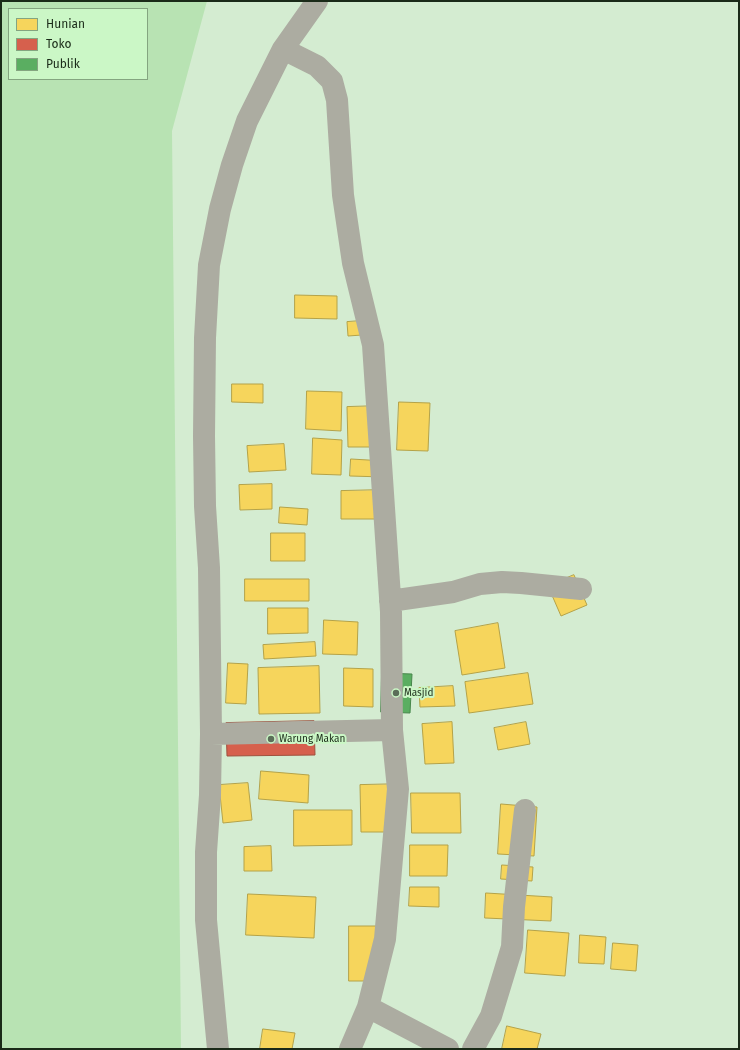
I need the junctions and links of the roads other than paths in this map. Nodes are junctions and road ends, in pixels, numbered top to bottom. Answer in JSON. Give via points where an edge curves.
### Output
{"nodes":[{"id":1,"x":318,"y":1,"type":"edge"},
{"id":2,"x":283,"y":49,"type":"junction"},
{"id":3,"x":581,"y":589,"type":"dead end"},
{"id":4,"x":390,"y":601,"type":"junction"},
{"id":5,"x":392,"y":730,"type":"junction"},
{"id":6,"x":211,"y":734,"type":"junction"},
{"id":7,"x":525,"y":810,"type":"dead end"},
{"id":8,"x":368,"y":1007,"type":"junction"},
{"id":9,"x":218,"y":1049,"type":"edge"},
{"id":10,"x":350,"y":1049,"type":"edge"},
{"id":11,"x":448,"y":1049,"type":"edge"},
{"id":12,"x":473,"y":1049,"type":"edge"}],
"edges":[{"from":1,"to":2,"type":"street"},
{"from":2,"to":4,"type":"street","via":[[317,66],[332,82],[336,100],[343,195],[353,263],[373,345]]},
{"from":2,"to":6,"type":"street","via":[[247,121],[237,150],[220,208],[209,265],[204,436]]},
{"from":3,"to":4,"type":"street","via":[[502,582]]},
{"from":4,"to":5,"type":"street"},
{"from":5,"to":6,"type":"street"},
{"from":5,"to":8,"type":"street","via":[[398,789],[394,850],[386,939]]},
{"from":6,"to":9,"type":"street","via":[[206,920]]},
{"from":7,"to":12,"type":"street","via":[[512,947],[491,1016]]},
{"from":8,"to":10,"type":"street"},
{"from":8,"to":11,"type":"street"}]}
